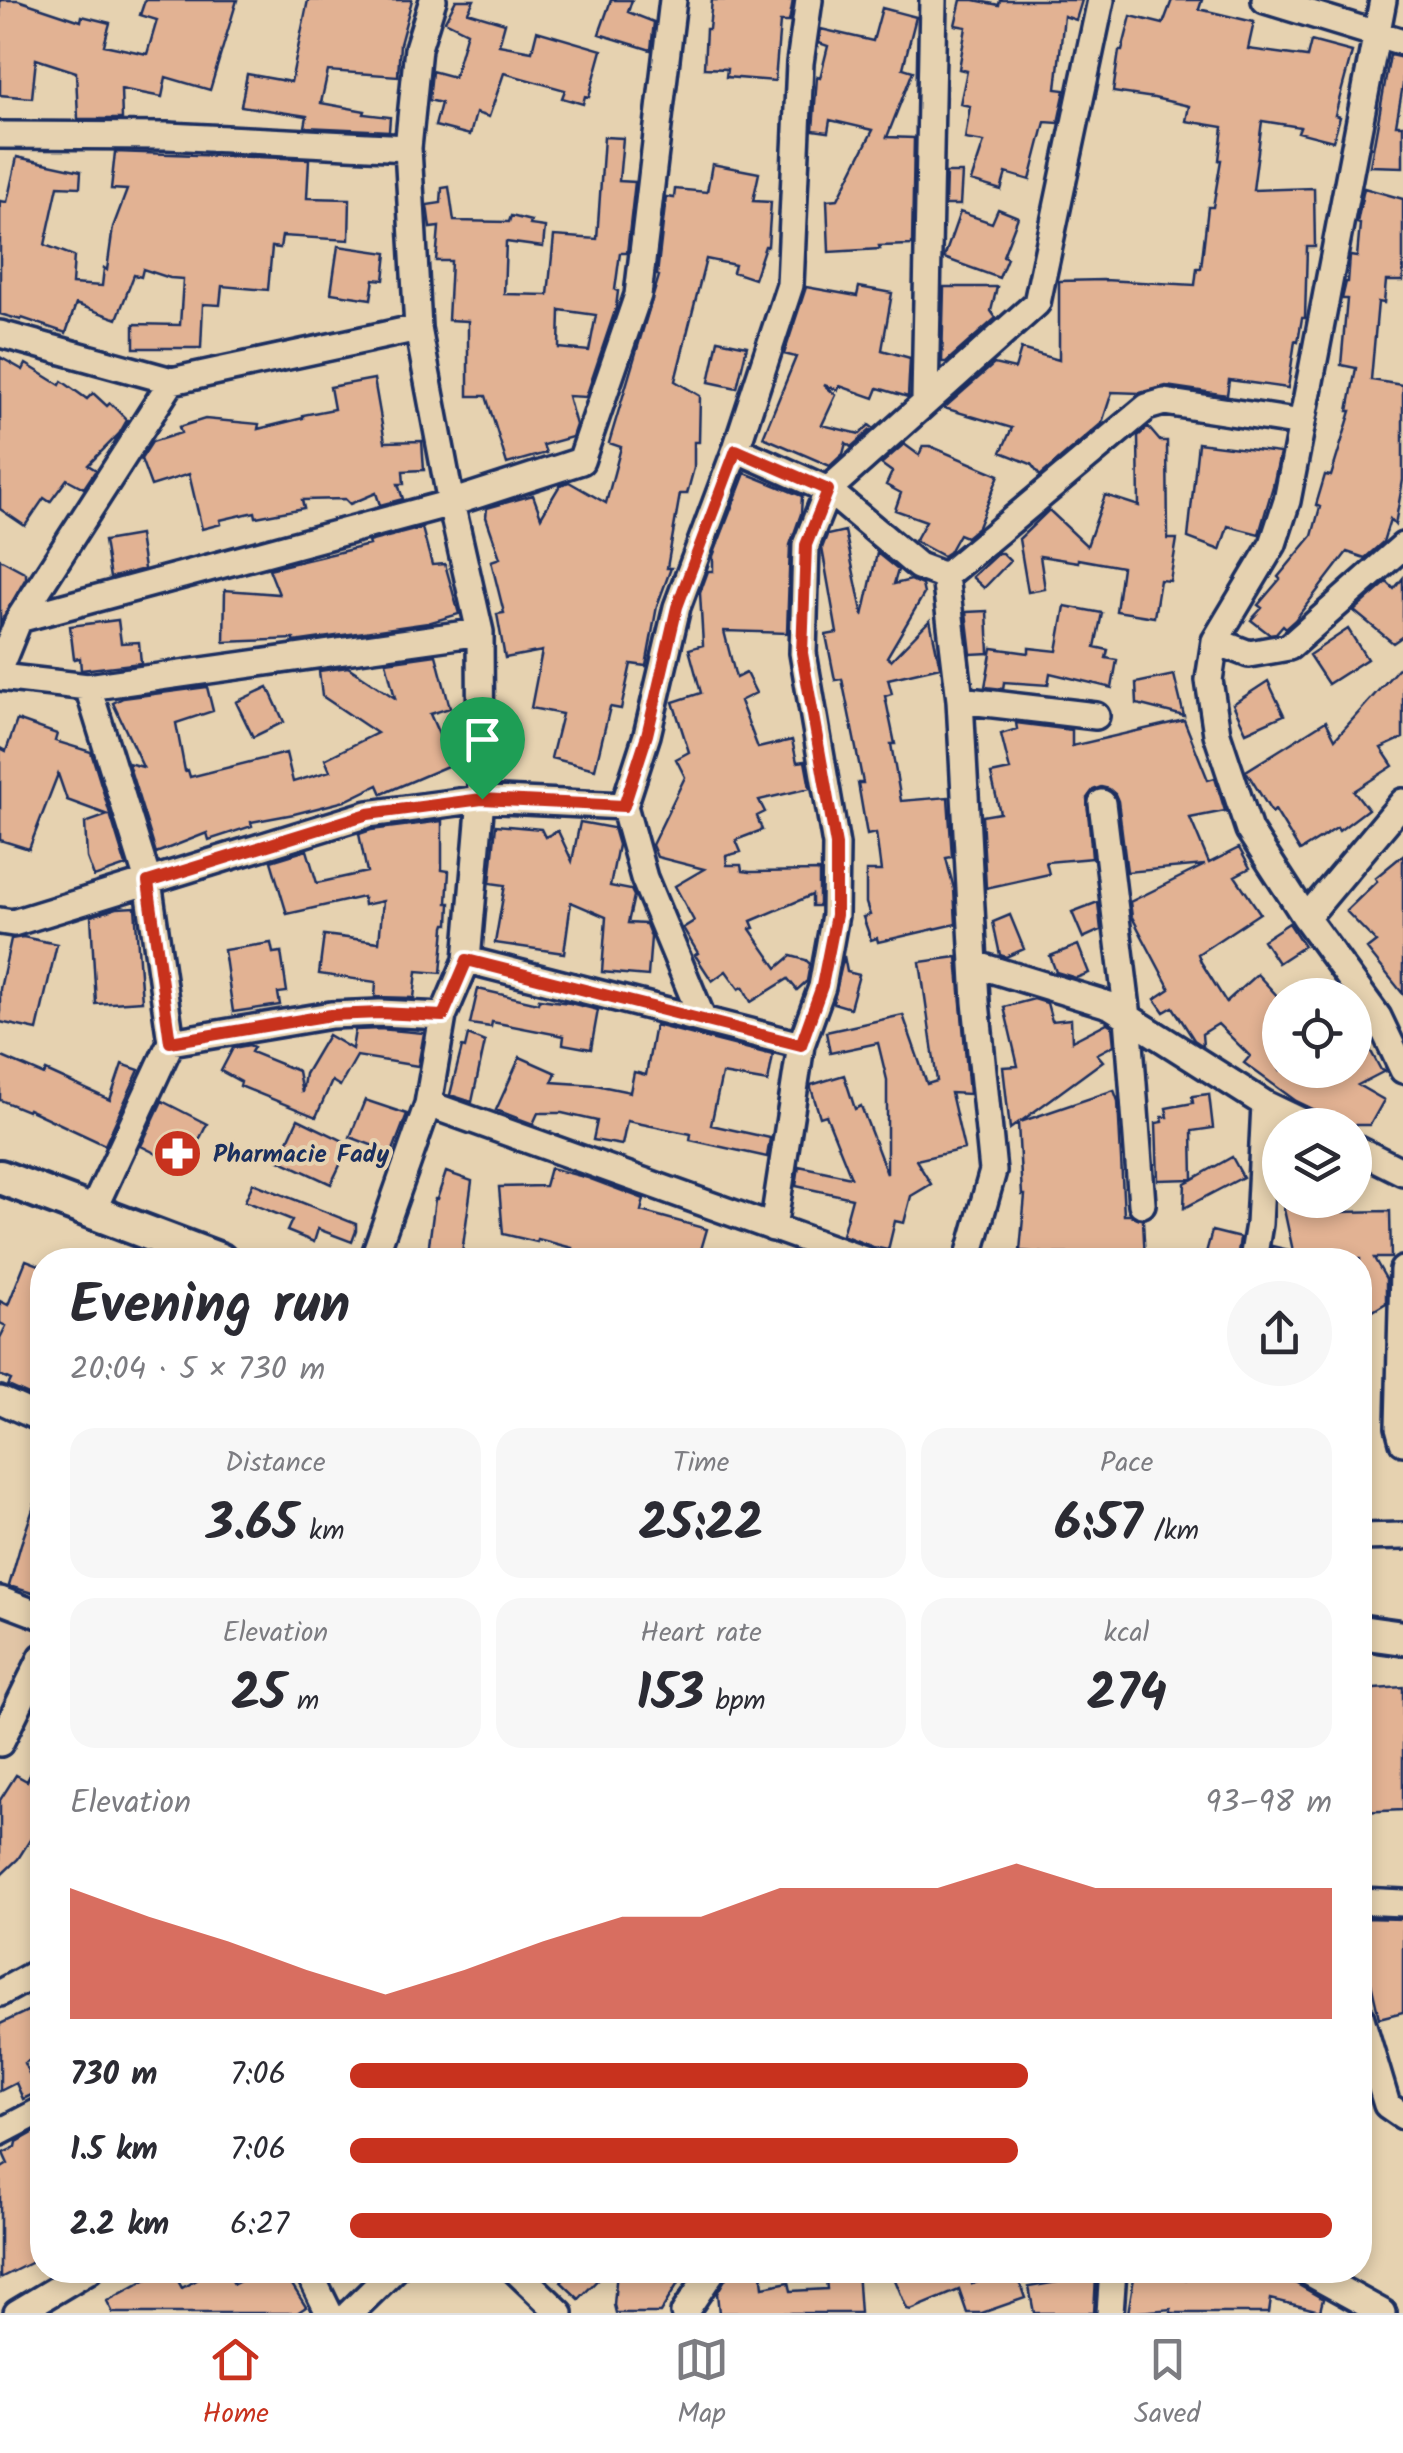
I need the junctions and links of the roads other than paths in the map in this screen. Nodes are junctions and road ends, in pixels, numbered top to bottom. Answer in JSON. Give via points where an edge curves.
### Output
{"nodes":[{"id":1,"x":432,"y":0,"type":"edge"},
{"id":2,"x":674,"y":0,"type":"edge"},
{"id":3,"x":809,"y":0,"type":"edge"},
{"id":4,"x":933,"y":0,"type":"edge"},
{"id":5,"x":1101,"y":0,"type":"edge"},
{"id":6,"x":1265,"y":0,"type":"edge"},
{"id":7,"x":1383,"y":0,"type":"edge"},
{"id":8,"x":1377,"y":34,"type":"junction"},
{"id":9,"x":1403,"y":42,"type":"edge"},
{"id":10,"x":0,"y":135,"type":"edge"},
{"id":11,"x":408,"y":148,"type":"junction"},
{"id":12,"x":418,"y":328,"type":"junction"},
{"id":13,"x":1,"y":336,"type":"edge"},
{"id":14,"x":172,"y":381,"type":"junction"},
{"id":15,"x":926,"y":401,"type":"junction"},
{"id":16,"x":1302,"y":423,"type":"junction"},
{"id":17,"x":736,"y":450,"type":"junction"},
{"id":18,"x":828,"y":490,"type":"junction"},
{"id":19,"x":452,"y":502,"type":"junction"},
{"id":20,"x":1403,"y":546,"type":"edge"},
{"id":21,"x":945,"y":576,"type":"junction"},
{"id":22,"x":19,"y":618,"type":"junction"},
{"id":23,"x":480,"y":632,"type":"junction"},
{"id":24,"x":1214,"y":641,"type":"junction"},
{"id":25,"x":0,"y":666,"type":"edge"},
{"id":26,"x":0,"y":677,"type":"edge"},
{"id":27,"x":88,"y":687,"type":"junction"},
{"id":28,"x":960,"y":700,"type":"junction"},
{"id":29,"x":1096,"y":716,"type":"dead end"},
{"id":30,"x":482,"y":799,"type":"junction"},
{"id":31,"x":1102,"y":803,"type":"dead end"},
{"id":32,"x":624,"y":806,"type":"junction"},
{"id":33,"x":1399,"y":815,"type":"edge"},
{"id":34,"x":148,"y":882,"type":"junction"},
{"id":35,"x":1306,"y":918,"type":"junction"},
{"id":36,"x":0,"y":921,"type":"edge"},
{"id":37,"x":467,"y":960,"type":"junction"},
{"id":38,"x":974,"y":964,"type":"junction"},
{"id":39,"x":443,"y":1016,"type":"junction"},
{"id":40,"x":1128,"y":1018,"type":"junction"},
{"id":41,"x":704,"y":1020,"type":"junction"},
{"id":42,"x":170,"y":1042,"type":"junction"},
{"id":43,"x":801,"y":1045,"type":"junction"},
{"id":44,"x":1403,"y":1070,"type":"edge"},
{"id":45,"x":428,"y":1104,"type":"junction"},
{"id":46,"x":1265,"y":1104,"type":"junction"},
{"id":47,"x":1273,"y":1108,"type":"edge"},
{"id":48,"x":1372,"y":1156,"type":"edge"},
{"id":49,"x":1403,"y":1172,"type":"edge"},
{"id":50,"x":0,"y":1177,"type":"edge"},
{"id":51,"x":1142,"y":1204,"type":"dead end"},
{"id":52,"x":92,"y":1212,"type":"junction"},
{"id":53,"x":772,"y":1228,"type":"junction"},
{"id":54,"x":171,"y":1248,"type":"edge"},
{"id":55,"x":377,"y":1248,"type":"edge"},
{"id":56,"x":830,"y":1248,"type":"edge"},
{"id":57,"x":971,"y":1248,"type":"edge"},
{"id":58,"x":1256,"y":1248,"type":"edge"},
{"id":59,"x":1403,"y":1270,"type":"edge"},
{"id":60,"x":0,"y":1400,"type":"edge"},
{"id":61,"x":30,"y":1414,"type":"edge"},
{"id":62,"x":1403,"y":1442,"type":"edge"},
{"id":63,"x":1372,"y":1536,"type":"edge"},
{"id":64,"x":1403,"y":1536,"type":"edge"},
{"id":65,"x":0,"y":1600,"type":"edge"},
{"id":66,"x":30,"y":1611,"type":"edge"},
{"id":67,"x":1372,"y":1634,"type":"edge"},
{"id":68,"x":1403,"y":1638,"type":"edge"},
{"id":69,"x":30,"y":1682,"type":"edge"},
{"id":70,"x":0,"y":1743,"type":"edge"},
{"id":71,"x":1372,"y":1901,"type":"edge"},
{"id":72,"x":1403,"y":1904,"type":"edge"},
{"id":73,"x":30,"y":1977,"type":"edge"},
{"id":74,"x":0,"y":1993,"type":"edge"},
{"id":75,"x":1372,"y":2057,"type":"edge"},
{"id":76,"x":30,"y":2116,"type":"edge"},
{"id":77,"x":1403,"y":2116,"type":"edge"},
{"id":78,"x":0,"y":2132,"type":"edge"},
{"id":79,"x":67,"y":2283,"type":"edge"},
{"id":80,"x":314,"y":2283,"type":"edge"},
{"id":81,"x":381,"y":2283,"type":"edge"},
{"id":82,"x":529,"y":2283,"type":"edge"},
{"id":83,"x":704,"y":2283,"type":"edge"},
{"id":84,"x":1112,"y":2283,"type":"edge"},
{"id":85,"x":1329,"y":2283,"type":"edge"},
{"id":86,"x":17,"y":2313,"type":"edge"},
{"id":87,"x":329,"y":2313,"type":"edge"},
{"id":88,"x":350,"y":2313,"type":"edge"},
{"id":89,"x":560,"y":2313,"type":"edge"},
{"id":90,"x":684,"y":2313,"type":"edge"},
{"id":91,"x":1110,"y":2313,"type":"edge"},
{"id":92,"x":1383,"y":2313,"type":"edge"}],
"edges":[{"from":1,"to":11,"type":"street","via":[[418,48]]},
{"from":2,"to":19,"type":"street","via":[[638,295],[581,461]]},
{"from":3,"to":17,"type":"street","via":[[790,285]]},
{"from":4,"to":15,"type":"street"},
{"from":5,"to":15,"type":"street","via":[[1037,302]]},
{"from":6,"to":8,"type":"street"},
{"from":7,"to":8,"type":"street"},
{"from":8,"to":9,"type":"street"},
{"from":8,"to":16,"type":"street"},
{"from":10,"to":11,"type":"street"},
{"from":11,"to":12,"type":"street"},
{"from":12,"to":14,"type":"street"},
{"from":12,"to":19,"type":"street"},
{"from":13,"to":14,"type":"street"},
{"from":14,"to":22,"type":"street"},
{"from":15,"to":18,"type":"street"},
{"from":16,"to":21,"type":"street","via":[[1164,402],[1148,406]]},
{"from":16,"to":24,"type":"street","via":[[1273,544]]},
{"from":17,"to":18,"type":"street"},
{"from":17,"to":32,"type":"street","via":[[677,607]]},
{"from":18,"to":21,"type":"street","via":[[918,566]]},
{"from":18,"to":43,"type":"street","via":[[806,545],[802,653],[836,845],[836,915]]},
{"from":19,"to":22,"type":"street"},
{"from":19,"to":23,"type":"street"},
{"from":20,"to":24,"type":"street","via":[[1289,648],[1249,654]]},
{"from":21,"to":28,"type":"street"},
{"from":22,"to":25,"type":"street"},
{"from":23,"to":27,"type":"street"},
{"from":23,"to":30,"type":"street"},
{"from":24,"to":35,"type":"street","via":[[1208,680],[1217,734],[1249,830]]},
{"from":26,"to":27,"type":"street"},
{"from":27,"to":34,"type":"street"},
{"from":28,"to":29,"type":"street"},
{"from":28,"to":38,"type":"street"},
{"from":30,"to":32,"type":"street"},
{"from":30,"to":34,"type":"street","via":[[368,814]]},
{"from":30,"to":37,"type":"street"},
{"from":31,"to":40,"type":"street"},
{"from":32,"to":41,"type":"street","via":[[644,878]]},
{"from":33,"to":35,"type":"street"},
{"from":34,"to":36,"type":"street","via":[[14,923]]},
{"from":34,"to":42,"type":"street"},
{"from":35,"to":44,"type":"street","via":[[1378,1017]]},
{"from":37,"to":39,"type":"street"},
{"from":37,"to":41,"type":"street"},
{"from":38,"to":40,"type":"street","via":[[1109,1005]]},
{"from":38,"to":57,"type":"street","via":[[993,1172]]},
{"from":39,"to":42,"type":"street","via":[[331,1015]]},
{"from":39,"to":45,"type":"street"},
{"from":40,"to":46,"type":"street"},
{"from":40,"to":51,"type":"street"},
{"from":41,"to":43,"type":"street"},
{"from":42,"to":52,"type":"street"},
{"from":43,"to":53,"type":"street"},
{"from":45,"to":53,"type":"street"},
{"from":45,"to":55,"type":"street"},
{"from":46,"to":47,"type":"street"},
{"from":46,"to":58,"type":"street"},
{"from":48,"to":49,"type":"street"},
{"from":50,"to":52,"type":"main road"},
{"from":52,"to":54,"type":"main road"},
{"from":53,"to":56,"type":"street"},
{"from":59,"to":62,"type":"street"},
{"from":60,"to":61,"type":"street"},
{"from":63,"to":64,"type":"street"},
{"from":65,"to":66,"type":"street"},
{"from":67,"to":68,"type":"main road"},
{"from":69,"to":70,"type":"street"},
{"from":71,"to":72,"type":"street"},
{"from":73,"to":74,"type":"street"},
{"from":75,"to":77,"type":"street","via":[[1386,2105]]},
{"from":76,"to":78,"type":"street"},
{"from":79,"to":86,"type":"street"},
{"from":80,"to":87,"type":"street"},
{"from":81,"to":88,"type":"street"},
{"from":82,"to":89,"type":"street"},
{"from":83,"to":90,"type":"street"},
{"from":84,"to":91,"type":"street"},
{"from":85,"to":92,"type":"street"}]}
